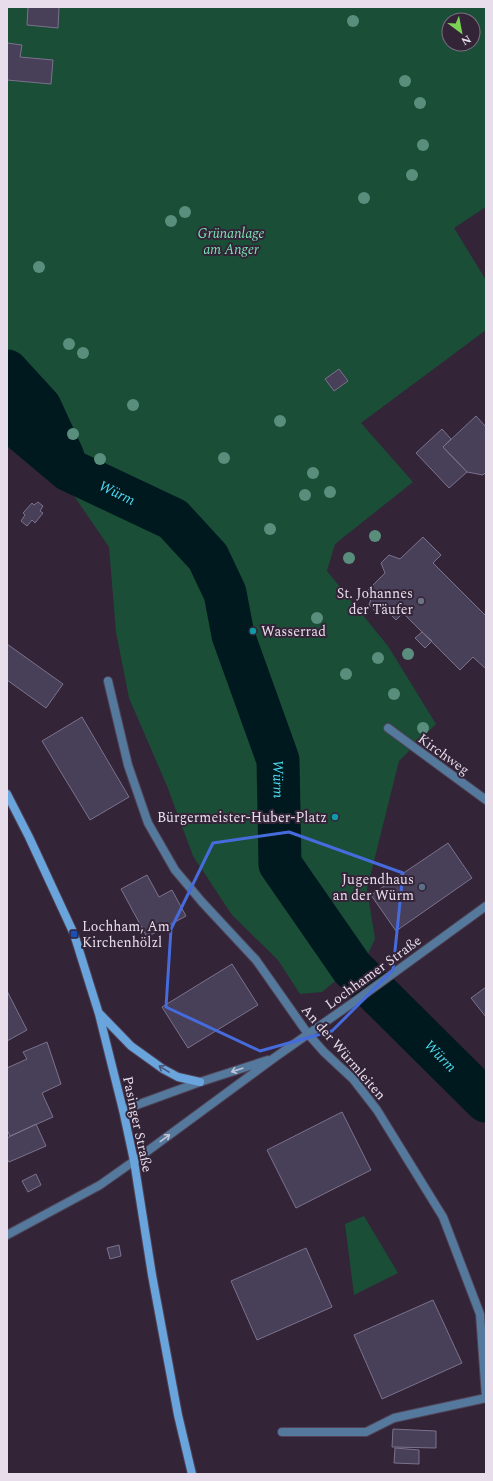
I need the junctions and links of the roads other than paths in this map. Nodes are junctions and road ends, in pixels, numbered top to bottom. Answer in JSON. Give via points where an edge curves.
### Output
{"nodes":[{"id":1,"x":108,"y":681,"type":"dead end"},
{"id":2,"x":388,"y":728,"type":"dead end"},
{"id":3,"x":7,"y":794,"type":"edge"},
{"id":4,"x":486,"y":800,"type":"edge"},
{"id":5,"x":486,"y":906,"type":"edge"},
{"id":6,"x":99,"y":1014,"type":"junction"},
{"id":7,"x":308,"y":1034,"type":"junction"},
{"id":8,"x":274,"y":1058,"type":"junction"},
{"id":9,"x":200,"y":1082,"type":"junction"},
{"id":10,"x":123,"y":1110,"type":"junction"},
{"id":11,"x":134,"y":1161,"type":"junction"},
{"id":12,"x":7,"y":1235,"type":"edge"},
{"id":13,"x":486,"y":1397,"type":"edge"},
{"id":14,"x":282,"y":1432,"type":"dead end"},
{"id":15,"x":192,"y":1474,"type":"edge"}],
"edges":[{"from":1,"to":7,"type":"street","name":"An der Würmleiten","via":[[128,765],[148,823],[175,870],[256,960]]},
{"from":2,"to":4,"type":"street","name":"Kirchweg"},
{"from":3,"to":6,"type":"main road","name":"Pasinger Straße","via":[[30,837],[74,934]]},
{"from":5,"to":7,"type":"street","name":"Lochhamer Straße"},
{"from":9,"to":6,"type":"main road","one_way":true,"via":[[178,1077],[163,1069],[131,1046]]},
{"from":6,"to":10,"type":"main road","name":"Pasinger Straße"},
{"from":7,"to":8,"type":"street","name":"Lochhamer Straße"},
{"from":7,"to":13,"type":"street","name":"An der Würmleiten","via":[[353,1079],[377,1110],[443,1216],[480,1314]]},
{"from":8,"to":9,"type":"street","name":"Lochhamer Straße","one_way":true},
{"from":11,"to":8,"type":"street","name":"Lochhamer Straße","one_way":true},
{"from":9,"to":10,"type":"street","name":"Lochhamer Straße"},
{"from":10,"to":11,"type":"main road","name":"Pasinger Straße"},
{"from":11,"to":12,"type":"street","name":"Lochhamer Straße","via":[[100,1185]]},
{"from":11,"to":15,"type":"main road","name":"Pasinger Straße","via":[[152,1275],[178,1415]]},
{"from":13,"to":14,"type":"street","name":"An der Würmleiten","via":[[394,1418],[366,1432]]}]}
